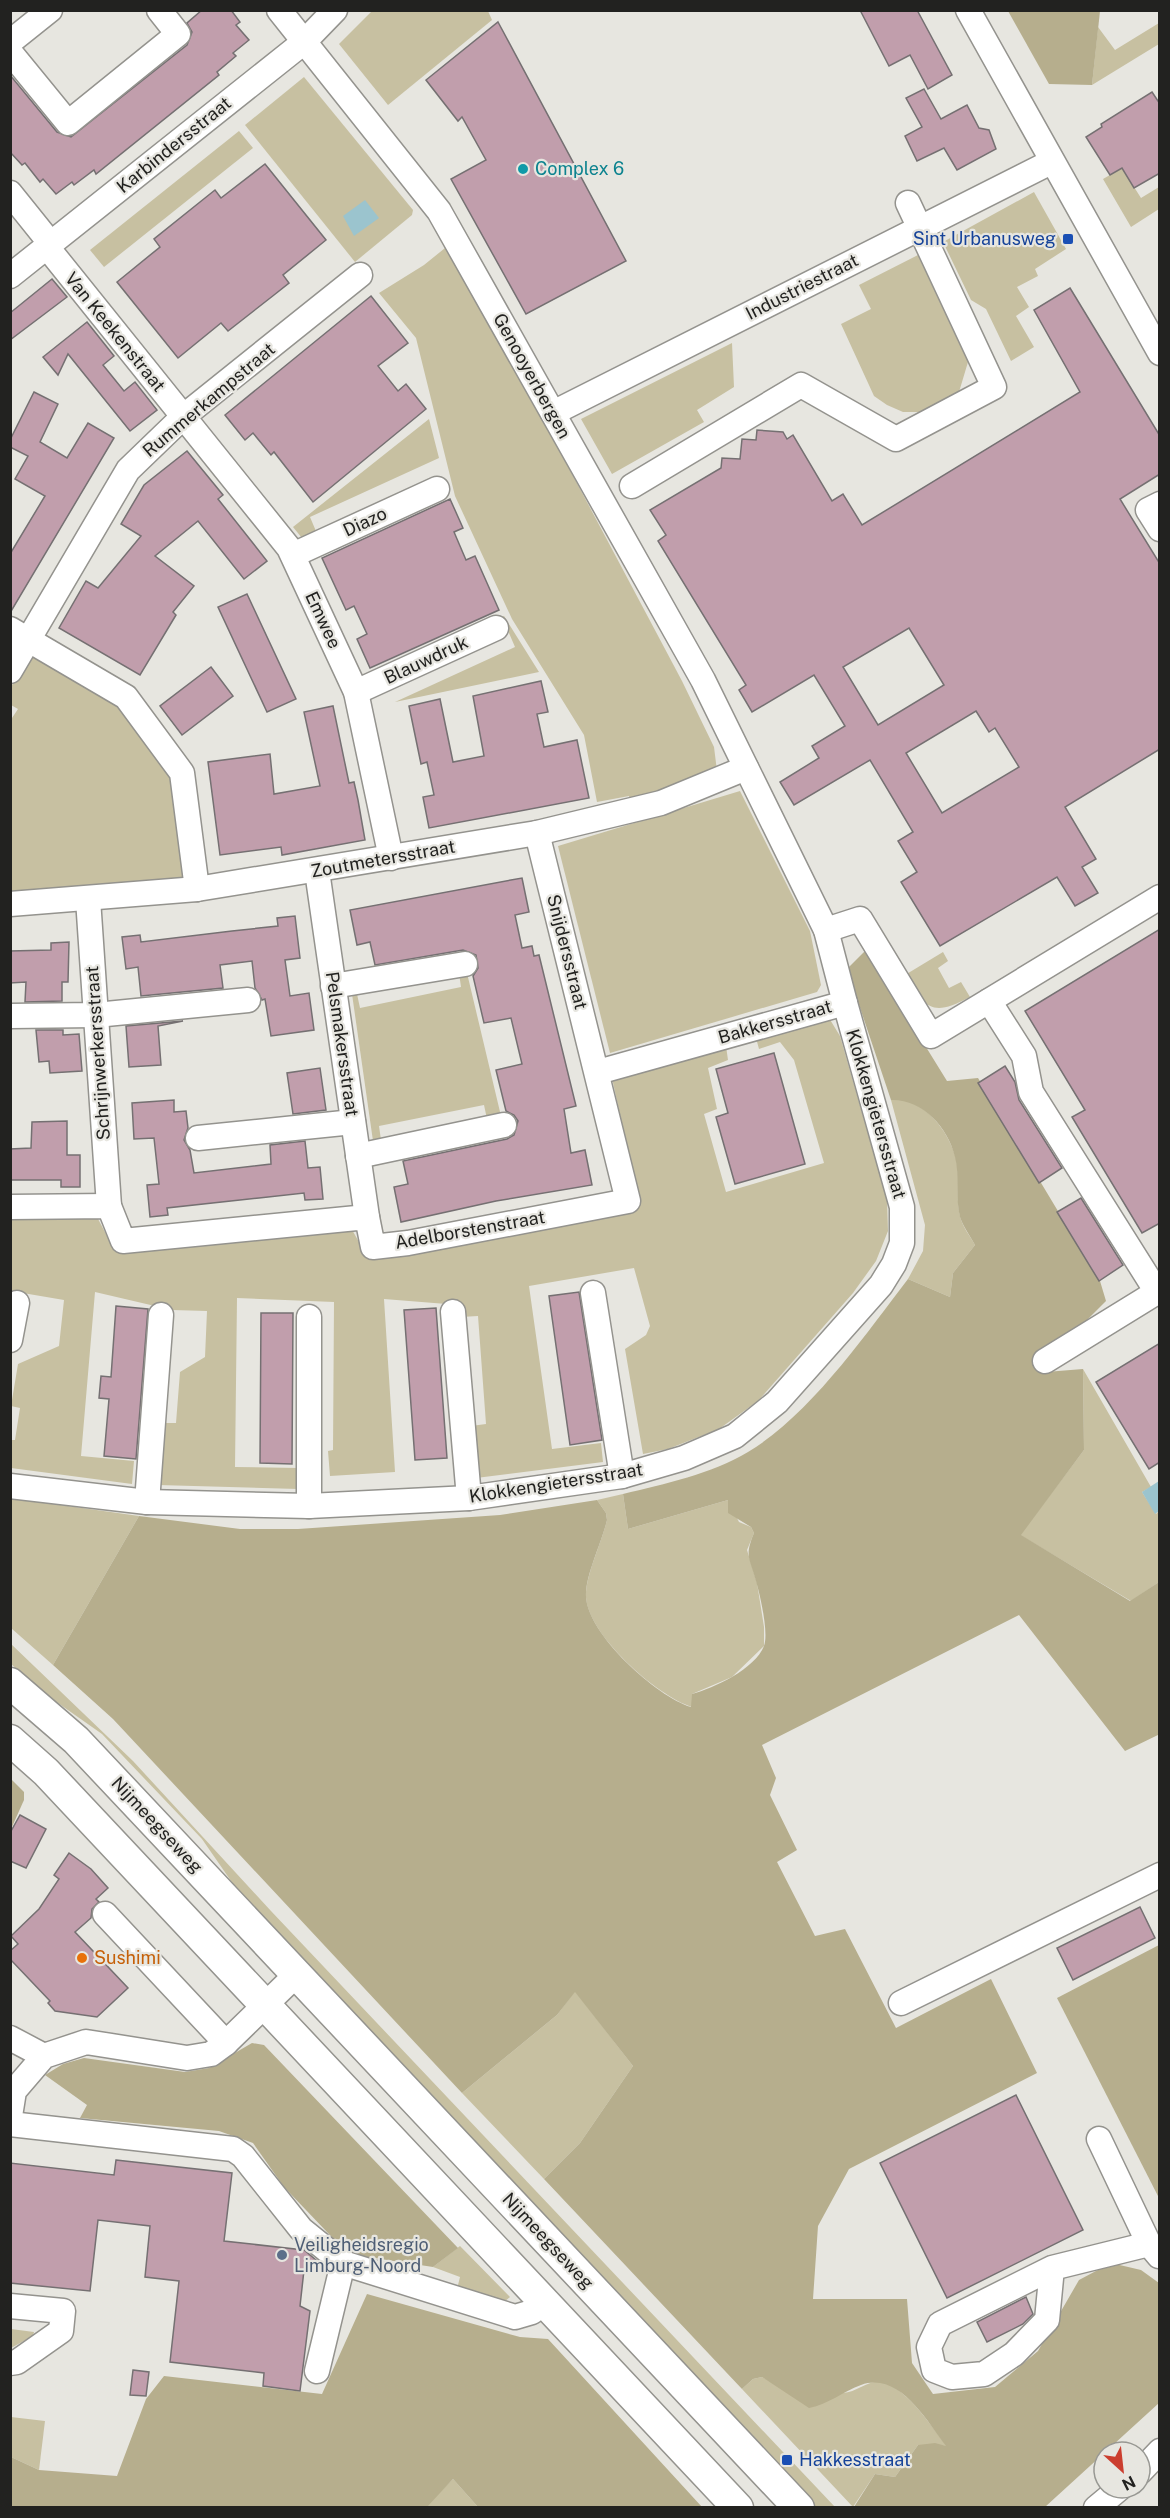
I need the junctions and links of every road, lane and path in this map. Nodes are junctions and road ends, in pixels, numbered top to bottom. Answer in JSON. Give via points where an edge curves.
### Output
{"nodes":[{"id":1,"x":50,"y":10,"type":"edge"},
{"id":2,"x":159,"y":10,"type":"edge"},
{"id":3,"x":279,"y":10,"type":"edge"},
{"id":4,"x":335,"y":10,"type":"edge"},
{"id":5,"x":968,"y":10,"type":"edge"},
{"id":6,"x":10,"y":42,"type":"edge"},
{"id":7,"x":304,"y":42,"type":"junction"},
{"id":8,"x":10,"y":51,"type":"edge"},
{"id":9,"x":1052,"y":162,"type":"junction"},
{"id":10,"x":10,"y":194,"type":"edge"},
{"id":11,"x":908,"y":203,"type":"dead end"},
{"id":12,"x":920,"y":228,"type":"junction"},
{"id":13,"x":49,"y":246,"type":"junction"},
{"id":14,"x":360,"y":275,"type":"dead end"},
{"id":15,"x":10,"y":276,"type":"edge"},
{"id":16,"x":1160,"y":352,"type":"edge"},
{"id":17,"x":553,"y":413,"type":"junction"},
{"id":18,"x":184,"y":416,"type":"junction"},
{"id":19,"x":632,"y":486,"type":"dead end"},
{"id":20,"x":436,"y":489,"type":"dead end"},
{"id":21,"x":1160,"y":504,"type":"edge"},
{"id":22,"x":1160,"y":529,"type":"edge"},
{"id":23,"x":293,"y":555,"type":"junction"},
{"id":24,"x":495,"y":628,"type":"dead end"},
{"id":25,"x":20,"y":634,"type":"edge"},
{"id":26,"x":10,"y":671,"type":"edge"},
{"id":27,"x":356,"y":692,"type":"junction"},
{"id":28,"x":746,"y":768,"type":"junction"},
{"id":29,"x":537,"y":833,"type":"junction"},
{"id":30,"x":391,"y":858,"type":"junction"},
{"id":31,"x":316,"y":871,"type":"junction"},
{"id":32,"x":197,"y":889,"type":"junction"},
{"id":33,"x":1160,"y":897,"type":"edge"},
{"id":34,"x":87,"y":899,"type":"junction"},
{"id":35,"x":10,"y":904,"type":"edge"},
{"id":36,"x":826,"y":930,"type":"junction"},
{"id":37,"x":465,"y":964,"type":"dead end"},
{"id":38,"x":333,"y":986,"type":"junction"},
{"id":39,"x":248,"y":1000,"type":"dead end"},
{"id":40,"x":989,"y":1001,"type":"junction"},
{"id":41,"x":845,"y":1003,"type":"junction"},
{"id":42,"x":96,"y":1015,"type":"junction"},
{"id":43,"x":10,"y":1016,"type":"edge"},
{"id":44,"x":598,"y":1072,"type":"junction"},
{"id":45,"x":353,"y":1122,"type":"junction"},
{"id":46,"x":504,"y":1125,"type":"dead end"},
{"id":47,"x":198,"y":1138,"type":"dead end"},
{"id":48,"x":358,"y":1156,"type":"junction"},
{"id":49,"x":109,"y":1206,"type":"junction"},
{"id":50,"x":10,"y":1207,"type":"edge"},
{"id":51,"x":367,"y":1217,"type":"junction"},
{"id":52,"x":1158,"y":1291,"type":"edge"},
{"id":53,"x":593,"y":1293,"type":"dead end"},
{"id":54,"x":17,"y":1303,"type":"dead end"},
{"id":55,"x":453,"y":1312,"type":"dead end"},
{"id":56,"x":161,"y":1315,"type":"dead end"},
{"id":57,"x":309,"y":1317,"type":"dead end"},
{"id":58,"x":10,"y":1340,"type":"edge"},
{"id":59,"x":1045,"y":1361,"type":"dead end"},
{"id":60,"x":622,"y":1476,"type":"junction"},
{"id":61,"x":10,"y":1486,"type":"edge"},
{"id":62,"x":469,"y":1498,"type":"junction"},
{"id":63,"x":147,"y":1502,"type":"junction"},
{"id":64,"x":309,"y":1506,"type":"junction"},
{"id":65,"x":10,"y":1683,"type":"edge"},
{"id":66,"x":10,"y":1740,"type":"edge"},
{"id":67,"x":1160,"y":1875,"type":"edge"},
{"id":68,"x":105,"y":1914,"type":"dead end"},
{"id":69,"x":297,"y":1974,"type":"junction"},
{"id":70,"x":901,"y":2003,"type":"dead end"},
{"id":71,"x":265,"y":2005,"type":"junction"},
{"id":72,"x":10,"y":2038,"type":"edge"},
{"id":73,"x":226,"y":2043,"type":"junction"},
{"id":74,"x":44,"y":2056,"type":"junction"},
{"id":75,"x":10,"y":2116,"type":"edge"},
{"id":76,"x":10,"y":2124,"type":"edge"},
{"id":77,"x":1099,"y":2139,"type":"dead end"},
{"id":78,"x":1154,"y":2250,"type":"edge"},
{"id":79,"x":343,"y":2263,"type":"junction"},
{"id":80,"x":1052,"y":2268,"type":"junction"},
{"id":81,"x":544,"y":2302,"type":"junction"},
{"id":82,"x":10,"y":2306,"type":"edge"},
{"id":83,"x":10,"y":2363,"type":"edge"},
{"id":84,"x":317,"y":2371,"type":"dead end"},
{"id":85,"x":738,"y":2508,"type":"edge"},
{"id":86,"x":799,"y":2508,"type":"edge"}],
"edges":[{"from":1,"to":6,"type":"street"},
{"from":2,"to":8,"type":"street","via":[[178,34],[68,123]]},
{"from":3,"to":7,"type":"street","name":"Genooyerbergen"},
{"from":4,"to":7,"type":"street","name":"Karbindersstraat"},
{"from":5,"to":9,"type":"street"},
{"from":7,"to":13,"type":"street","name":"Karbindersstraat"},
{"from":7,"to":17,"type":"street","name":"Genooyerbergen","via":[[439,211]]},
{"from":9,"to":12,"type":"street","name":"Industriestraat"},
{"from":9,"to":16,"type":"street"},
{"from":10,"to":13,"type":"street","name":"Van Keekenstraat"},
{"from":11,"to":12,"type":"street"},
{"from":12,"to":17,"type":"street","name":"Industriestraat"},
{"from":12,"to":19,"type":"street","via":[[994,387],[896,439],[801,385]]},
{"from":13,"to":15,"type":"street","name":"Karbindersstraat"},
{"from":13,"to":18,"type":"street","name":"Van Keekenstraat"},
{"from":14,"to":18,"type":"street","name":"Rummerkampstraat"},
{"from":17,"to":28,"type":"street","name":"Genooyerbergen","via":[[703,680]]},
{"from":18,"to":23,"type":"street","name":"Emwee"},
{"from":18,"to":25,"type":"street","name":"Rummerkampstraat","via":[[128,470]]},
{"from":20,"to":23,"type":"street","name":"Diazo"},
{"from":21,"to":22,"type":"street","via":[[1148,510]]},
{"from":23,"to":27,"type":"street","name":"Emwee"},
{"from":24,"to":27,"type":"street","name":"Blauwdruk"},
{"from":25,"to":26,"type":"street","name":"Rummerkampstraat"},
{"from":25,"to":32,"type":"street","via":[[126,697],[182,773]]},
{"from":27,"to":30,"type":"street","name":"Emwee"},
{"from":28,"to":29,"type":"street","name":"Zoutmetersstraat","via":[[661,803]]},
{"from":28,"to":36,"type":"street","name":"Bakkersstraat"},
{"from":29,"to":30,"type":"street","name":"Zoutmetersstraat"},
{"from":29,"to":44,"type":"street","name":"Snijdersstraat"},
{"from":30,"to":31,"type":"street","name":"Zoutmetersstraat"},
{"from":31,"to":32,"type":"street","name":"Zoutmetersstraat"},
{"from":31,"to":38,"type":"street","name":"Pelsmakersstraat"},
{"from":32,"to":34,"type":"street","name":"Zoutmetersstraat"},
{"from":33,"to":40,"type":"street"},
{"from":34,"to":35,"type":"street","name":"Zoutmetersstraat"},
{"from":34,"to":42,"type":"street","name":"Schrijnwerkersstraat"},
{"from":36,"to":40,"type":"street","via":[[860,919],[931,1036]]},
{"from":36,"to":41,"type":"street","name":"Bakkersstraat"},
{"from":37,"to":38,"type":"street"},
{"from":38,"to":45,"type":"street","name":"Pelsmakersstraat"},
{"from":39,"to":42,"type":"street"},
{"from":40,"to":52,"type":"street","via":[[1024,1056],[1031,1092]]},
{"from":41,"to":44,"type":"street","name":"Bakkersstraat"},
{"from":41,"to":60,"type":"street","name":"Klokkengietersstraat","via":[[902,1208],[902,1243],[894,1264],[777,1402],[735,1436],[684,1458]]},
{"from":42,"to":43,"type":"street"},
{"from":42,"to":49,"type":"street","name":"Schrijnwerkersstraat"},
{"from":44,"to":51,"type":"street","name":"Adelborstenstraat","via":[[628,1201],[373,1247]]},
{"from":45,"to":47,"type":"street"},
{"from":45,"to":48,"type":"street","name":"Pelsmakersstraat"},
{"from":46,"to":48,"type":"street"},
{"from":48,"to":51,"type":"street","name":"Pelsmakersstraat"},
{"from":49,"to":50,"type":"street"},
{"from":49,"to":51,"type":"street","via":[[123,1241]]},
{"from":52,"to":59,"type":"street"},
{"from":53,"to":60,"type":"street"},
{"from":54,"to":58,"type":"street"},
{"from":55,"to":62,"type":"street"},
{"from":56,"to":63,"type":"street"},
{"from":57,"to":64,"type":"street"},
{"from":60,"to":62,"type":"street","name":"Klokkengietersstraat"},
{"from":61,"to":63,"type":"street","name":"Klokkengietersstraat"},
{"from":62,"to":64,"type":"street","name":"Klokkengietersstraat"},
{"from":63,"to":64,"type":"street","name":"Klokkengietersstraat"},
{"from":65,"to":69,"type":"main road","name":"Nijmeegseweg","via":[[76,1740]]},
{"from":66,"to":71,"type":"main road","via":[[46,1772]]},
{"from":67,"to":70,"type":"street"},
{"from":68,"to":73,"type":"street"},
{"from":69,"to":71,"type":"street"},
{"from":69,"to":86,"type":"main road","name":"Nijmeegseweg"},
{"from":71,"to":73,"type":"street"},
{"from":71,"to":81,"type":"main road"},
{"from":72,"to":74,"type":"street"},
{"from":73,"to":74,"type":"street","via":[[211,2054],[187,2058],[86,2042]]},
{"from":74,"to":75,"type":"street","via":[[14,2091]]},
{"from":76,"to":79,"type":"street","via":[[233,2149],[243,2156],[300,2229]]},
{"from":77,"to":78,"type":"street"},
{"from":78,"to":80,"type":"street"},
{"from":79,"to":81,"type":"street","via":[[515,2317],[532,2312]]},
{"from":79,"to":84,"type":"street"},
{"from":80,"to":80,"type":"street","via":[[939,2324],[929,2347],[934,2370],[952,2377],[984,2374],[1014,2355],[1047,2320]]},
{"from":81,"to":85,"type":"main road"},
{"from":82,"to":83,"type":"street","via":[[63,2312],[61,2331]]}]}
